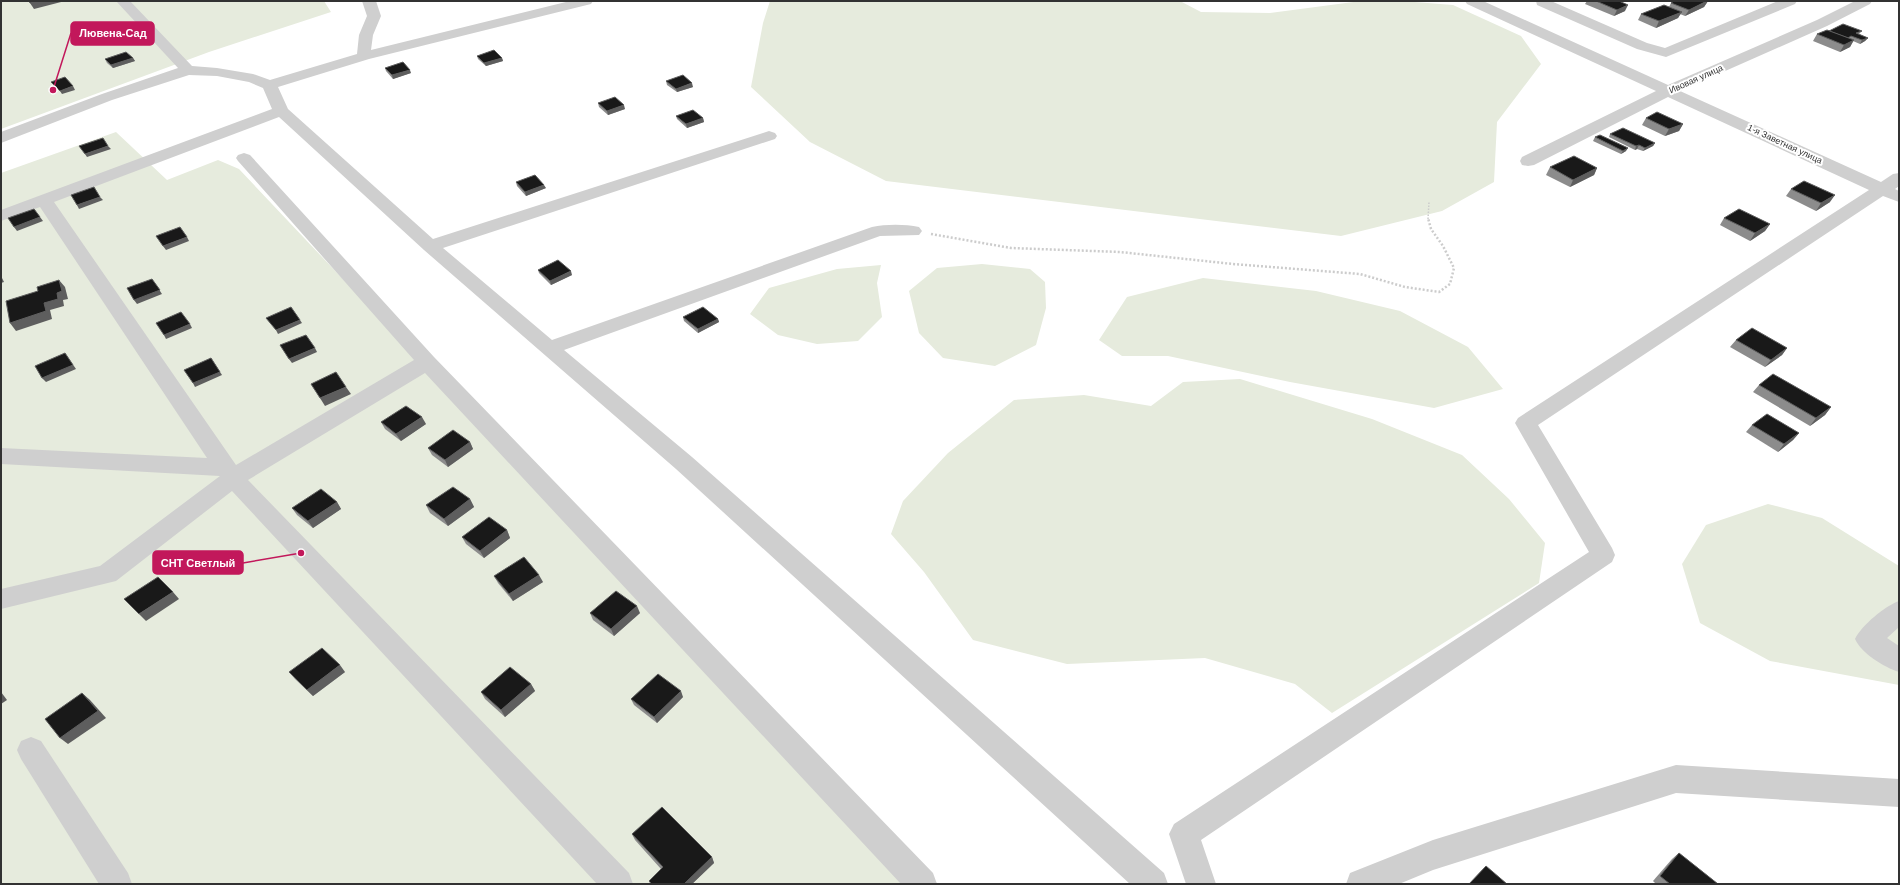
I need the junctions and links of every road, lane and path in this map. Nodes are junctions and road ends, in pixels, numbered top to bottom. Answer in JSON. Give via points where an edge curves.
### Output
{"nodes":[{"id":1,"x":123,"y":1,"type":"edge"},
{"id":2,"x":369,"y":1,"type":"edge"},
{"id":3,"x":586,"y":1,"type":"edge"},
{"id":4,"x":1472,"y":1,"type":"edge"},
{"id":5,"x":1568,"y":1,"type":"edge"},
{"id":6,"x":1865,"y":1,"type":"edge"},
{"id":7,"x":1540,"y":2,"type":"edge"},
{"id":8,"x":1791,"y":7,"type":"edge"},
{"id":9,"x":1807,"y":18,"type":"dead end"},
{"id":10,"x":1822,"y":23,"type":"junction"},
{"id":11,"x":364,"y":56,"type":"junction"},
{"id":12,"x":188,"y":70,"type":"junction"},
{"id":13,"x":268,"y":85,"type":"junction"},
{"id":14,"x":1670,"y":90,"type":"junction"},
{"id":15,"x":281,"y":112,"type":"junction"},
{"id":16,"x":769,"y":136,"type":"dead end"},
{"id":17,"x":1,"y":138,"type":"edge"},
{"id":18,"x":244,"y":158,"type":"dead end"},
{"id":19,"x":1528,"y":161,"type":"dead end"},
{"id":20,"x":1893,"y":188,"type":"edge"},
{"id":21,"x":44,"y":200,"type":"junction"},
{"id":22,"x":1429,"y":202,"type":"dead end"},
{"id":23,"x":1,"y":216,"type":"edge"},
{"id":24,"x":913,"y":231,"type":"joint"},
{"id":25,"x":430,"y":246,"type":"junction"},
{"id":26,"x":549,"y":348,"type":"junction"},
{"id":27,"x":427,"y":362,"type":"junction"},
{"id":28,"x":1,"y":456,"type":"edge"},
{"id":29,"x":229,"y":473,"type":"junction"},
{"id":30,"x":1,"y":599,"type":"edge"},
{"id":31,"x":1899,"y":612,"type":"edge"},
{"id":32,"x":1899,"y":661,"type":"edge"},
{"id":33,"x":30,"y":750,"type":"dead end"},
{"id":34,"x":1899,"y":793,"type":"edge"},
{"id":35,"x":118,"y":884,"type":"edge"},
{"id":36,"x":618,"y":884,"type":"edge"},
{"id":37,"x":922,"y":884,"type":"edge"},
{"id":38,"x":1153,"y":884,"type":"edge"},
{"id":39,"x":1201,"y":884,"type":"edge"},
{"id":40,"x":1361,"y":884,"type":"edge"}],
"edges":[{"from":1,"to":12,"type":"street"},
{"from":2,"to":11,"type":"street","via":[[374,16],[365,34]]},
{"from":3,"to":11,"type":"street"},
{"from":4,"to":14,"type":"street","name":"1-я Заветная улица"},
{"from":5,"to":7,"type":"street"},
{"from":6,"to":10,"type":"street","name":"Ивовая улица"},
{"from":7,"to":8,"type":"street","via":[[1642,46],[1666,53],[1777,7]]},
{"from":9,"to":10,"type":"street"},
{"from":10,"to":14,"type":"street","name":"Ивовая улица"},
{"from":11,"to":13,"type":"street"},
{"from":12,"to":13,"type":"street","via":[[253,78]]},
{"from":12,"to":17,"type":"street","via":[[107,97]]},
{"from":13,"to":15,"type":"street"},
{"from":14,"to":19,"type":"street","name":"Ивовая улица"},
{"from":14,"to":20,"type":"street","name":"1-я Заветная улица"},
{"from":15,"to":21,"type":"street"},
{"from":15,"to":25,"type":"street"},
{"from":16,"to":25,"type":"street"},
{"from":18,"to":27,"type":"street"},
{"from":20,"to":39,"type":"street","via":[[1526,423],[1603,554],[1184,834]]},
{"from":21,"to":23,"type":"street"},
{"from":21,"to":29,"type":"street"},
{"from":22,"to":24,"type":"path","via":[[1428,219],[1431,229],[1454,268],[1450,284],[1439,292],[1405,287],[1360,274],[1120,252],[1011,248]]},
{"from":24,"to":26,"type":"street","via":[[878,231]]},
{"from":25,"to":26,"type":"street"},
{"from":26,"to":38,"type":"street","via":[[690,469]]},
{"from":27,"to":29,"type":"street"},
{"from":27,"to":37,"type":"street"},
{"from":28,"to":29,"type":"street"},
{"from":29,"to":30,"type":"street","via":[[106,574]]},
{"from":29,"to":36,"type":"street"},
{"from":31,"to":32,"type":"street","via":[[1868,639]]},
{"from":33,"to":35,"type":"street"},
{"from":34,"to":40,"type":"street","via":[[1676,779],[1433,855]]}]}
